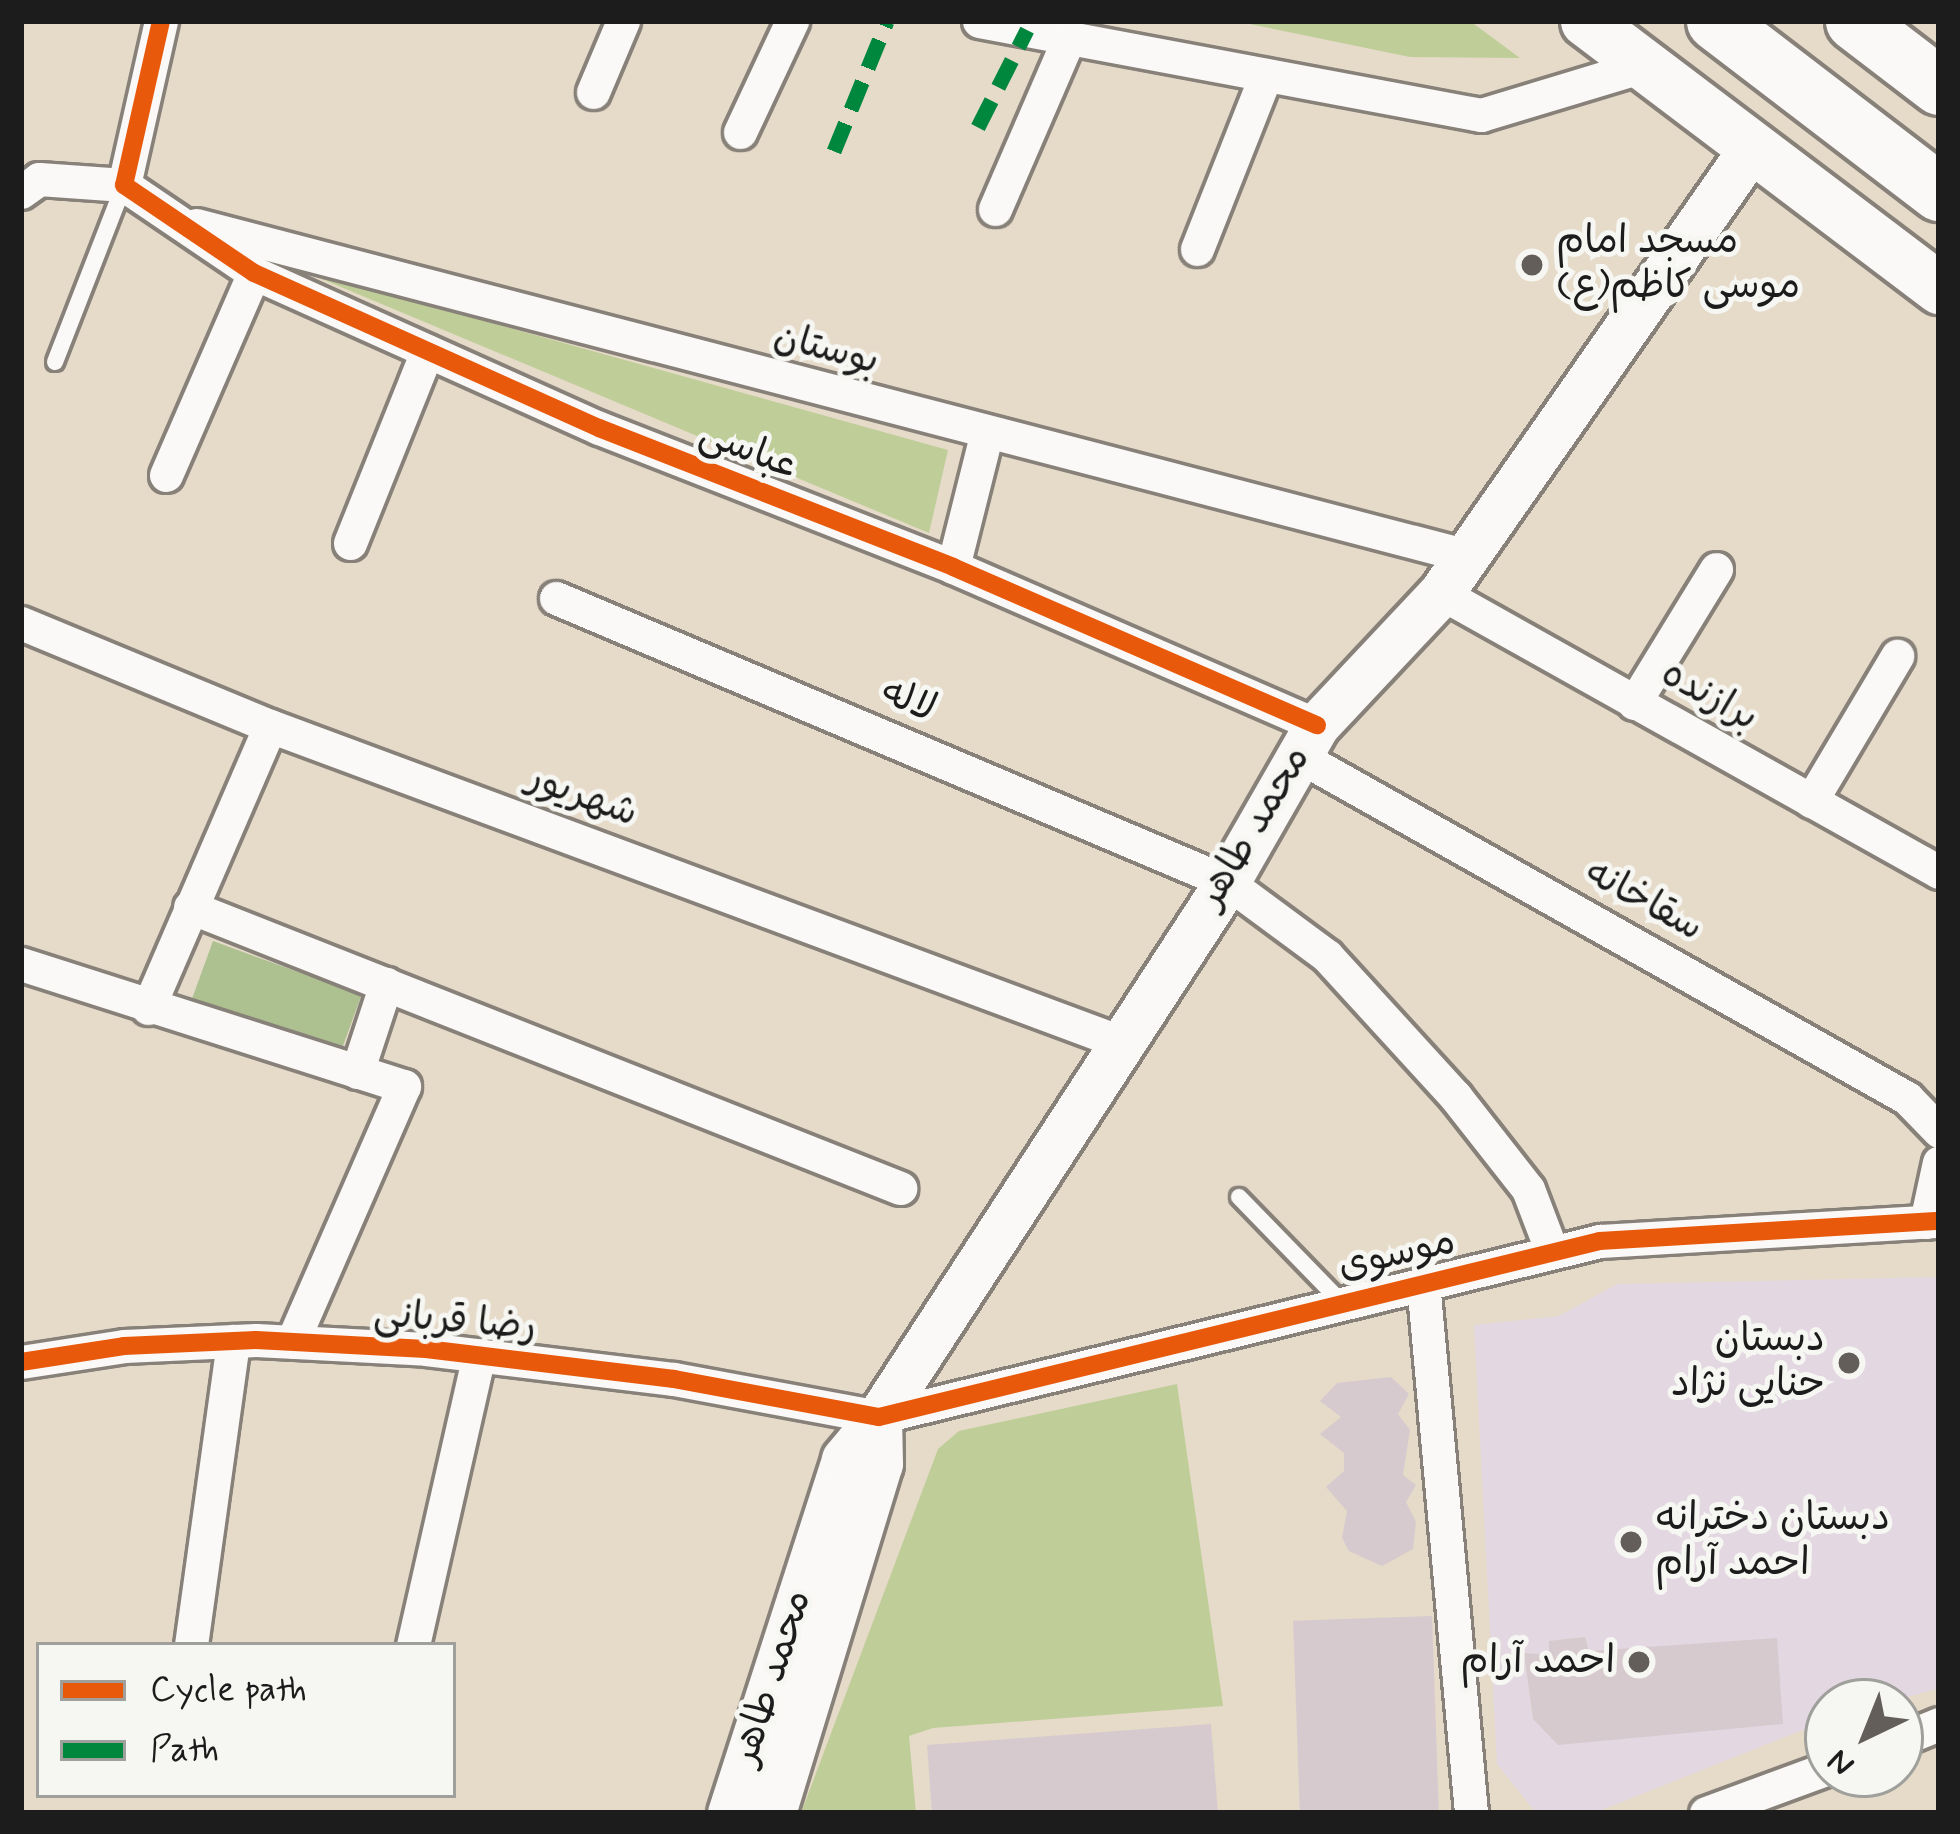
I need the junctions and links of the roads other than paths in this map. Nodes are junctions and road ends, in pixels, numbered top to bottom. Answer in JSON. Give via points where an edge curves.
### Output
{"nodes":[{"id":1,"x":161,"y":21,"type":"edge"},
{"id":2,"x":623,"y":21,"type":"edge"},
{"id":3,"x":792,"y":21,"type":"edge"},
{"id":4,"x":979,"y":21,"type":"edge"},
{"id":5,"x":1586,"y":21,"type":"edge"},
{"id":6,"x":1715,"y":21,"type":"edge"},
{"id":7,"x":1854,"y":21,"type":"edge"},
{"id":8,"x":1069,"y":38,"type":"junction"},
{"id":9,"x":1643,"y":66,"type":"junction"},
{"id":10,"x":1266,"y":75,"type":"junction"},
{"id":11,"x":1939,"y":86,"type":"edge"},
{"id":12,"x":593,"y":92,"type":"dead end"},
{"id":13,"x":740,"y":132,"type":"dead end"},
{"id":14,"x":1751,"y":149,"type":"junction"},
{"id":15,"x":124,"y":185,"type":"junction"},
{"id":16,"x":1939,"y":192,"type":"edge"},
{"id":17,"x":21,"y":193,"type":"edge"},
{"id":18,"x":995,"y":209,"type":"dead end"},
{"id":19,"x":165,"y":217,"type":"junction"},
{"id":20,"x":1197,"y":248,"type":"dead end"},
{"id":21,"x":254,"y":273,"type":"junction"},
{"id":22,"x":1939,"y":288,"type":"edge"},
{"id":23,"x":427,"y":351,"type":"junction"},
{"id":24,"x":55,"y":362,"type":"dead end"},
{"id":25,"x":986,"y":436,"type":"junction"},
{"id":26,"x":166,"y":475,"type":"dead end"},
{"id":27,"x":350,"y":543,"type":"dead end"},
{"id":28,"x":1468,"y":556,"type":"junction"},
{"id":29,"x":953,"y":566,"type":"junction"},
{"id":30,"x":1716,"y":568,"type":"dead end"},
{"id":31,"x":1441,"y":593,"type":"junction"},
{"id":32,"x":556,"y":598,"type":"dead end"},
{"id":33,"x":21,"y":623,"type":"edge"},
{"id":34,"x":1897,"y":656,"type":"dead end"},
{"id":35,"x":1634,"y":703,"type":"junction"},
{"id":36,"x":270,"y":726,"type":"junction"},
{"id":37,"x":1307,"y":740,"type":"junction"},
{"id":38,"x":1811,"y":801,"type":"junction"},
{"id":39,"x":1939,"y":872,"type":"edge"},
{"id":40,"x":1227,"y":883,"type":"junction"},
{"id":41,"x":190,"y":908,"type":"junction"},
{"id":42,"x":21,"y":964,"type":"edge"},
{"id":43,"x":386,"y":984,"type":"junction"},
{"id":44,"x":148,"y":1007,"type":"junction"},
{"id":45,"x":1118,"y":1041,"type":"junction"},
{"id":46,"x":357,"y":1072,"type":"junction"},
{"id":47,"x":1939,"y":1131,"type":"edge"},
{"id":48,"x":1939,"y":1162,"type":"edge"},
{"id":49,"x":901,"y":1188,"type":"dead end"},
{"id":50,"x":1239,"y":1197,"type":"dead end"},
{"id":51,"x":1932,"y":1221,"type":"edge"},
{"id":52,"x":1552,"y":1252,"type":"junction"},
{"id":53,"x":1423,"y":1282,"type":"junction"},
{"id":54,"x":1340,"y":1301,"type":"junction"},
{"id":55,"x":233,"y":1341,"type":"junction"},
{"id":56,"x":292,"y":1342,"type":"junction"},
{"id":57,"x":26,"y":1354,"type":"edge"},
{"id":58,"x":479,"y":1355,"type":"junction"},
{"id":59,"x":879,"y":1417,"type":"junction"},
{"id":60,"x":191,"y":1642,"type":"edge"},
{"id":61,"x":413,"y":1642,"type":"edge"},
{"id":62,"x":1804,"y":1777,"type":"edge"},
{"id":63,"x":730,"y":1813,"type":"edge"},
{"id":64,"x":772,"y":1813,"type":"edge"},
{"id":65,"x":1471,"y":1813,"type":"edge"},
{"id":66,"x":1706,"y":1813,"type":"edge"}],
"edges":[{"from":1,"to":15,"type":"street"},
{"from":2,"to":12,"type":"street"},
{"from":3,"to":13,"type":"street"},
{"from":4,"to":8,"type":"street"},
{"from":5,"to":9,"type":"main road"},
{"from":6,"to":16,"type":"highway"},
{"from":7,"to":11,"type":"highway"},
{"from":8,"to":10,"type":"street"},
{"from":8,"to":18,"type":"street"},
{"from":9,"to":10,"type":"street","via":[[1480,115]]},
{"from":9,"to":14,"type":"main road"},
{"from":10,"to":20,"type":"street"},
{"from":14,"to":22,"type":"main road"},
{"from":14,"to":28,"type":"main road","name":"محمد طاهر"},
{"from":15,"to":17,"type":"street","via":[[39,179]]},
{"from":15,"to":19,"type":"street","name":"عباسی"},
{"from":15,"to":24,"type":"lane"},
{"from":19,"to":21,"type":"street","name":"عباسی"},
{"from":19,"to":25,"type":"street","name":"بوستان"},
{"from":21,"to":23,"type":"street","name":"عباسی"},
{"from":21,"to":26,"type":"street"},
{"from":23,"to":27,"type":"street"},
{"from":23,"to":29,"type":"street","name":"عباسی","via":[[599,428]]},
{"from":25,"to":28,"type":"street","name":"بوستان"},
{"from":25,"to":29,"type":"street"},
{"from":28,"to":31,"type":"main road","name":"محمد طاهر"},
{"from":29,"to":37,"type":"street","name":"عباسی"},
{"from":30,"to":35,"type":"street"},
{"from":31,"to":35,"type":"street","name":"برازنده"},
{"from":31,"to":37,"type":"main road","name":"محمد طاهر"},
{"from":32,"to":40,"type":"street","name":"لاله"},
{"from":33,"to":36,"type":"street","name":"شهریور"},
{"from":34,"to":38,"type":"street"},
{"from":35,"to":38,"type":"street","name":"برازنده"},
{"from":36,"to":41,"type":"street"},
{"from":36,"to":45,"type":"street","name":"شهریور"},
{"from":37,"to":40,"type":"main road","name":"محمد طاهر"},
{"from":37,"to":47,"type":"street","name":"سقاخانه","via":[[1907,1098]]},
{"from":38,"to":39,"type":"street","name":"برازنده"},
{"from":40,"to":45,"type":"main road","name":"محمد طاهر"},
{"from":40,"to":52,"type":"street","name":"لاله","via":[[1327,956],[1455,1096],[1528,1190]]},
{"from":41,"to":43,"type":"street"},
{"from":41,"to":44,"type":"street"},
{"from":42,"to":44,"type":"street"},
{"from":43,"to":46,"type":"street"},
{"from":43,"to":49,"type":"street"},
{"from":44,"to":46,"type":"street"},
{"from":45,"to":59,"type":"main road","name":"محمد طاهر"},
{"from":46,"to":56,"type":"street","via":[[404,1086]]},
{"from":48,"to":51,"type":"street"},
{"from":50,"to":54,"type":"lane"},
{"from":51,"to":52,"type":"street","name":"موسوی","via":[[1600,1241]]},
{"from":52,"to":53,"type":"street","name":"موسوی"},
{"from":53,"to":54,"type":"street","name":"موسوی"},
{"from":53,"to":65,"type":"street"},
{"from":54,"to":59,"type":"street","name":"موسوی"},
{"from":55,"to":56,"type":"street","name":"رضا قربانی"},
{"from":55,"to":57,"type":"street","name":"رضا قربانی"},
{"from":55,"to":60,"type":"street"},
{"from":56,"to":58,"type":"street","name":"رضا قربانی"},
{"from":58,"to":59,"type":"street","name":"رضا قربانی"},
{"from":58,"to":61,"type":"street"},
{"from":59,"to":63,"type":"main road","name":"محمد طاهر","via":[[844,1459]]},
{"from":59,"to":64,"type":"main road","name":"محمد طاهر","via":[[880,1464]]},
{"from":62,"to":66,"type":"street"}]}
